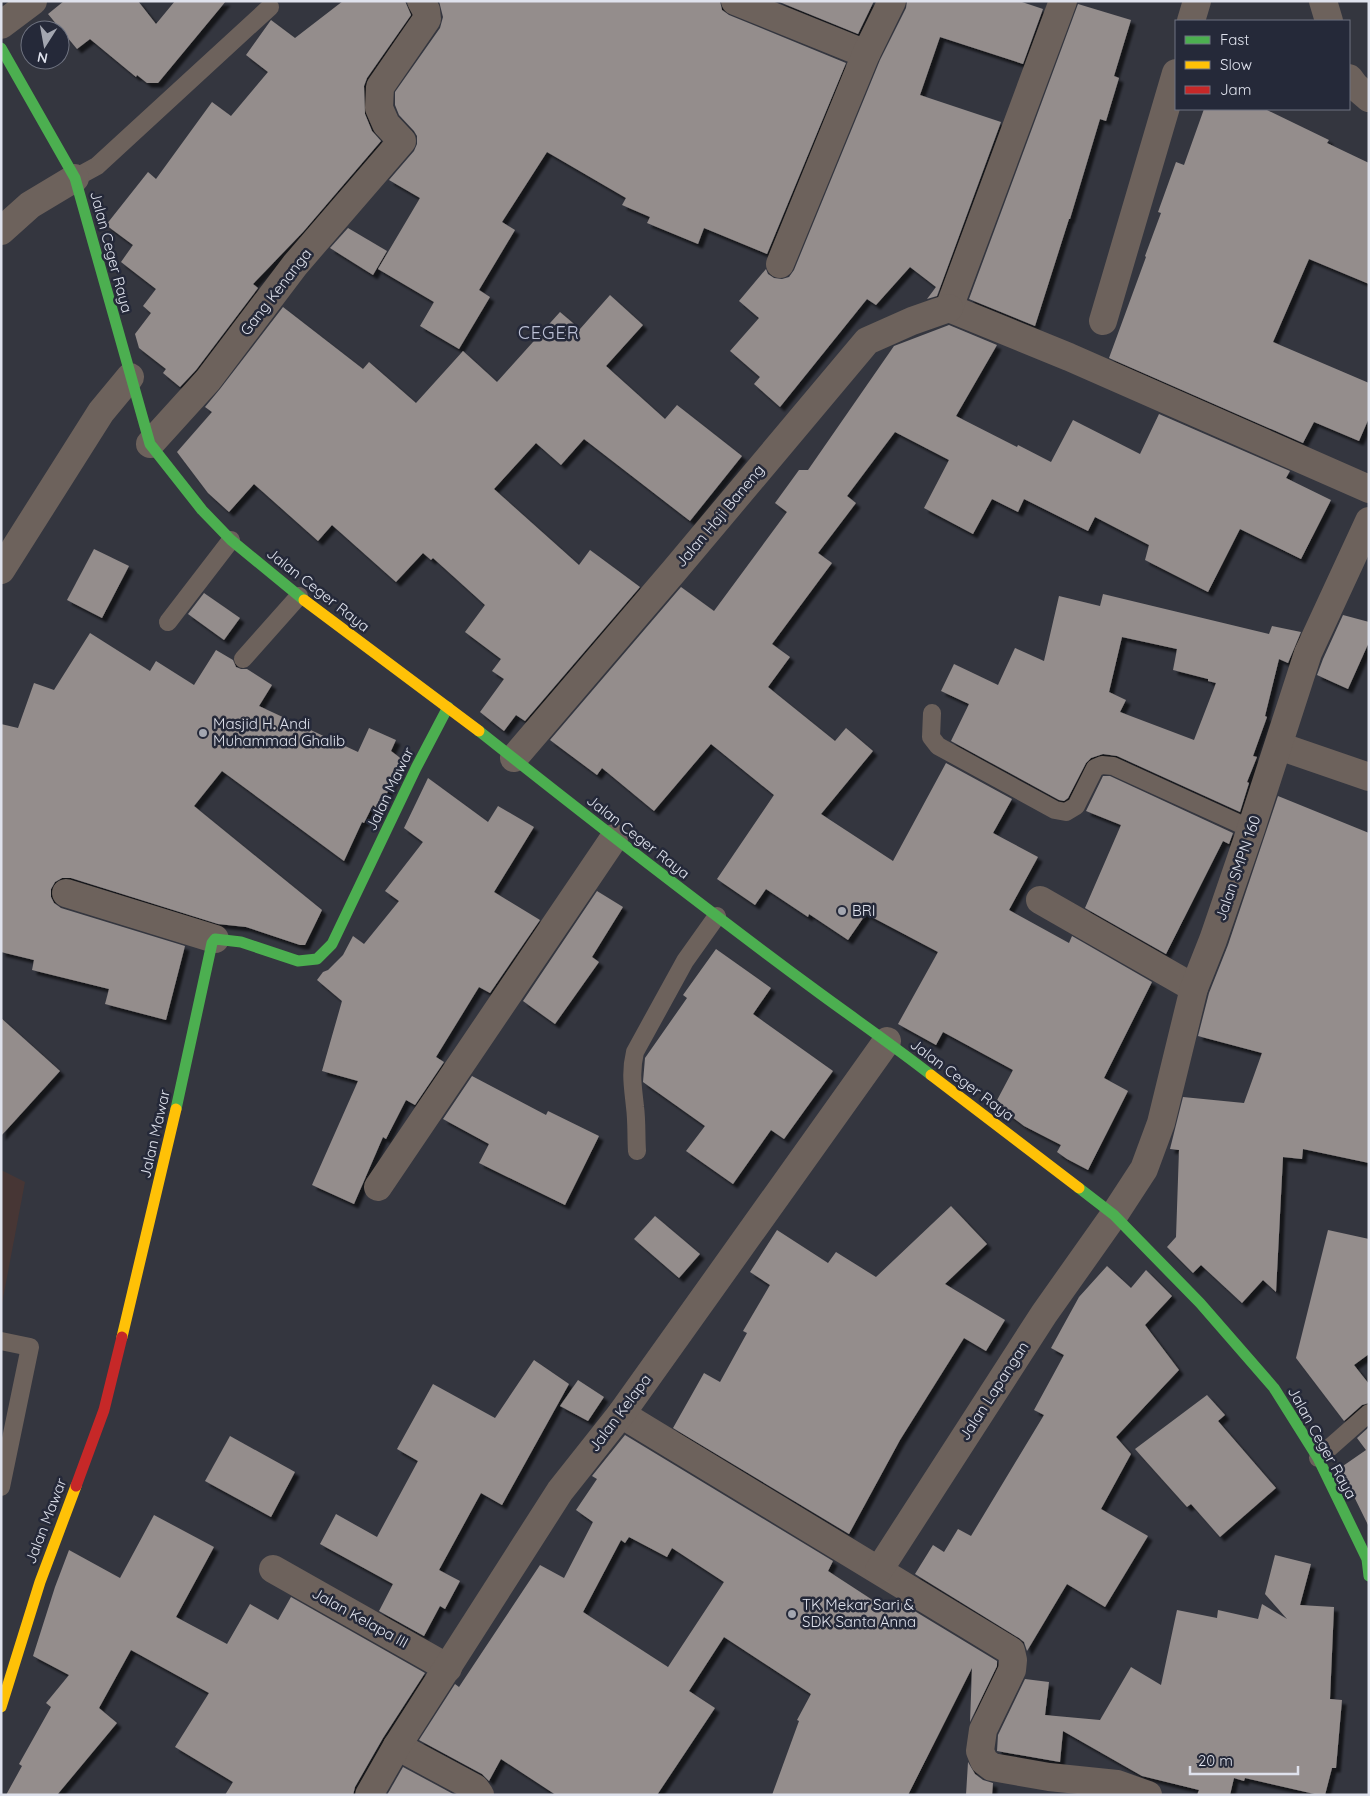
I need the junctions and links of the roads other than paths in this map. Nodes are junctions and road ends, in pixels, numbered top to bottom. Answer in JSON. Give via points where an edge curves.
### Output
{"nodes":[{"id":1,"x":33,"y":1,"type":"edge"},
{"id":2,"x":421,"y":1,"type":"edge"},
{"id":3,"x":735,"y":1,"type":"edge"},
{"id":4,"x":892,"y":1,"type":"edge"},
{"id":5,"x":1064,"y":1,"type":"edge"},
{"id":6,"x":1197,"y":1,"type":"edge"},
{"id":7,"x":1323,"y":1,"type":"edge"},
{"id":8,"x":270,"y":7,"type":"dead end"},
{"id":9,"x":1191,"y":20,"type":"edge"},
{"id":10,"x":1329,"y":20,"type":"edge"},
{"id":11,"x":1,"y":25,"type":"edge"},
{"id":12,"x":1,"y":48,"type":"edge"},
{"id":13,"x":866,"y":54,"type":"junction"},
{"id":14,"x":1175,"y":76,"type":"edge"},
{"id":15,"x":1350,"y":79,"type":"edge"},
{"id":16,"x":1369,"y":98,"type":"edge"},
{"id":17,"x":75,"y":178,"type":"junction"},
{"id":18,"x":1,"y":231,"type":"edge"},
{"id":19,"x":780,"y":264,"type":"dead end"},
{"id":20,"x":949,"y":308,"type":"junction"},
{"id":21,"x":1103,"y":321,"type":"dead end"},
{"id":22,"x":130,"y":377,"type":"junction"},
{"id":23,"x":150,"y":444,"type":"junction"},
{"id":24,"x":1369,"y":489,"type":"edge"},
{"id":25,"x":1369,"y":521,"type":"edge"},
{"id":26,"x":231,"y":540,"type":"junction"},
{"id":27,"x":1,"y":570,"type":"edge"},
{"id":28,"x":299,"y":596,"type":"junction"},
{"id":29,"x":168,"y":622,"type":"dead end"},
{"id":30,"x":243,"y":659,"type":"dead end"},
{"id":31,"x":448,"y":707,"type":"junction"},
{"id":32,"x":932,"y":714,"type":"dead end"},
{"id":33,"x":1279,"y":746,"type":"junction"},
{"id":34,"x":514,"y":758,"type":"junction"},
{"id":35,"x":1369,"y":776,"type":"edge"},
{"id":36,"x":1251,"y":829,"type":"junction"},
{"id":37,"x":614,"y":838,"type":"junction"},
{"id":38,"x":66,"y":893,"type":"dead end"},
{"id":39,"x":1040,"y":900,"type":"dead end"},
{"id":40,"x":717,"y":916,"type":"junction"},
{"id":41,"x":216,"y":939,"type":"junction"},
{"id":42,"x":1194,"y":988,"type":"junction"},
{"id":43,"x":887,"y":1041,"type":"junction"},
{"id":44,"x":637,"y":1151,"type":"dead end"},
{"id":45,"x":378,"y":1187,"type":"dead end"},
{"id":46,"x":1114,"y":1215,"type":"junction"},
{"id":47,"x":1,"y":1341,"type":"edge"},
{"id":48,"x":1369,"y":1413,"type":"edge"},
{"id":49,"x":620,"y":1414,"type":"junction"},
{"id":50,"x":1318,"y":1458,"type":"junction"},
{"id":51,"x":1,"y":1486,"type":"edge"},
{"id":52,"x":1368,"y":1565,"type":"edge"},
{"id":53,"x":273,"y":1569,"type":"dead end"},
{"id":54,"x":879,"y":1570,"type":"junction"},
{"id":55,"x":448,"y":1668,"type":"junction"},
{"id":56,"x":1,"y":1706,"type":"edge"},
{"id":57,"x":397,"y":1746,"type":"junction"},
{"id":58,"x":1049,"y":1786,"type":"edge"},
{"id":59,"x":369,"y":1795,"type":"edge"},
{"id":60,"x":480,"y":1795,"type":"edge"},
{"id":61,"x":1148,"y":1795,"type":"edge"}],
"edges":[{"from":1,"to":11,"type":"street"},
{"from":2,"to":23,"type":"street","name":"Gang Kenanga","via":[[427,19],[380,87],[379,108],[386,124],[402,141],[296,265],[208,380]]},
{"from":3,"to":13,"type":"street"},
{"from":4,"to":13,"type":"street"},
{"from":5,"to":20,"type":"street"},
{"from":6,"to":9,"type":"street"},
{"from":7,"to":10,"type":"street"},
{"from":8,"to":17,"type":"lane","via":[[97,166]]},
{"from":12,"to":17,"type":"main road","name":"Jalan Ceger Raya"},
{"from":13,"to":19,"type":"street"},
{"from":14,"to":21,"type":"street"},
{"from":15,"to":16,"type":"street"},
{"from":17,"to":18,"type":"street","via":[[30,206]]},
{"from":17,"to":22,"type":"main road","name":"Jalan Ceger Raya"},
{"from":20,"to":24,"type":"street","via":[[1070,357]]},
{"from":20,"to":34,"type":"street","name":"Jalan Haji Baneng","via":[[867,341]]},
{"from":22,"to":23,"type":"main road","name":"Jalan Ceger Raya"},
{"from":22,"to":27,"type":"street","via":[[101,412]]},
{"from":23,"to":26,"type":"main road","name":"Jalan Ceger Raya","via":[[202,510]]},
{"from":25,"to":33,"type":"street","name":"Jalan SMPN 160","via":[[1308,653]]},
{"from":26,"to":28,"type":"main road","name":"Jalan Ceger Raya"},
{"from":26,"to":29,"type":"lane"},
{"from":28,"to":30,"type":"lane"},
{"from":28,"to":31,"type":"main road","name":"Jalan Ceger Raya"},
{"from":31,"to":34,"type":"main road","name":"Jalan Ceger Raya"},
{"from":31,"to":41,"type":"main road","name":"Jalan Mawar","via":[[332,944],[317,959],[298,961],[241,942]]},
{"from":32,"to":36,"type":"lane","via":[[931,737],[938,746],[1055,810],[1066,812],[1076,806],[1095,768],[1113,766]]},
{"from":33,"to":35,"type":"street"},
{"from":33,"to":36,"type":"street","name":"Jalan SMPN 160"},
{"from":34,"to":37,"type":"main road","name":"Jalan Ceger Raya"},
{"from":36,"to":42,"type":"street","name":"Jalan SMPN 160"},
{"from":37,"to":40,"type":"main road","name":"Jalan Ceger Raya"},
{"from":37,"to":45,"type":"street"},
{"from":38,"to":41,"type":"street"},
{"from":39,"to":42,"type":"street"},
{"from":40,"to":43,"type":"main road","name":"Jalan Ceger Raya"},
{"from":40,"to":44,"type":"lane","via":[[685,961],[635,1052],[631,1068]]},
{"from":41,"to":56,"type":"main road","name":"Jalan Mawar","via":[[212,943],[164,1162],[104,1410],[40,1582]]},
{"from":42,"to":46,"type":"street","name":"Jalan SMPN 160","via":[[1161,1123],[1144,1169]]},
{"from":43,"to":46,"type":"main road","name":"Jalan Ceger Raya"},
{"from":43,"to":49,"type":"street","name":"Jalan Kelapa"},
{"from":46,"to":50,"type":"main road","name":"Jalan Ceger Raya","via":[[1200,1303],[1274,1388]]},
{"from":46,"to":54,"type":"street","name":"Jalan Lapangan","via":[[1044,1314]]},
{"from":47,"to":51,"type":"lane","via":[[30,1347]]},
{"from":48,"to":50,"type":"lane"},
{"from":49,"to":54,"type":"street"},
{"from":49,"to":55,"type":"street","name":"Jalan Kelapa","via":[[560,1491]]},
{"from":50,"to":52,"type":"main road","name":"Jalan Ceger Raya"},
{"from":53,"to":55,"type":"street","name":"Jalan Kelapa III"},
{"from":54,"to":58,"type":"street","via":[[1011,1651],[1012,1670],[983,1730],[980,1751],[984,1761],[992,1767]]},
{"from":55,"to":57,"type":"street","name":"Jalan Kelapa"},
{"from":57,"to":59,"type":"street","name":"Jalan Kelapa"},
{"from":57,"to":60,"type":"street","via":[[475,1788]]},
{"from":58,"to":61,"type":"street","via":[[1117,1784]]}]}
